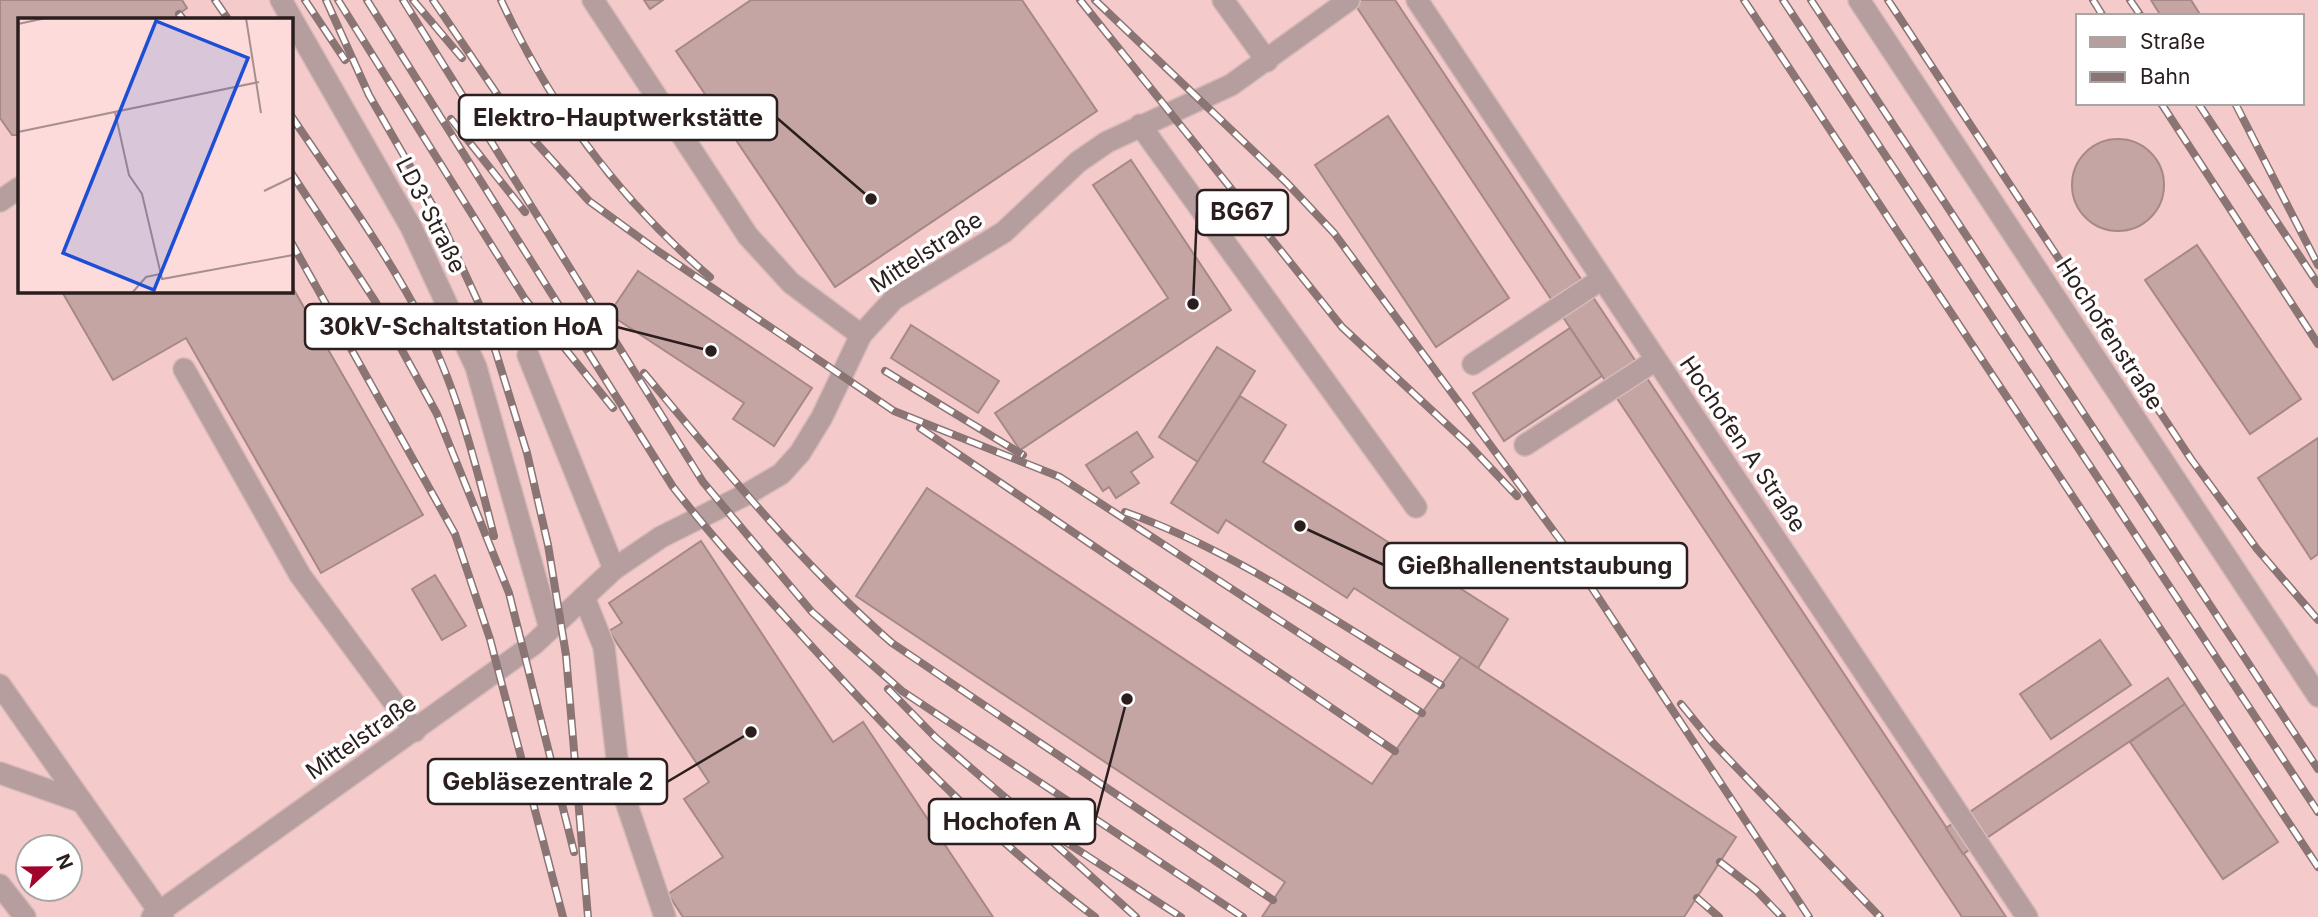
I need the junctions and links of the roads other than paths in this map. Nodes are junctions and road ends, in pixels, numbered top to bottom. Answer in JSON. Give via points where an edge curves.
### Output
{"nodes":[{"id":1,"x":281,"y":0,"type":"edge"},
{"id":2,"x":593,"y":0,"type":"edge"},
{"id":3,"x":1223,"y":0,"type":"edge"},
{"id":4,"x":1349,"y":0,"type":"edge"},
{"id":5,"x":1417,"y":0,"type":"edge"},
{"id":6,"x":1859,"y":0,"type":"edge"},
{"id":7,"x":291,"y":18,"type":"edge"},
{"id":8,"x":292,"y":19,"type":"edge"},
{"id":9,"x":1267,"y":61,"type":"junction"},
{"id":10,"x":1140,"y":125,"type":"junction"},
{"id":11,"x":18,"y":189,"type":"edge"},
{"id":12,"x":0,"y":201,"type":"edge"},
{"id":13,"x":1602,"y":279,"type":"junction"},
{"id":14,"x":861,"y":335,"type":"junction"},
{"id":15,"x":528,"y":355,"type":"dead end"},
{"id":16,"x":1656,"y":360,"type":"junction"},
{"id":17,"x":1474,"y":364,"type":"dead end"},
{"id":18,"x":184,"y":369,"type":"dead end"},
{"id":19,"x":1525,"y":445,"type":"dead end"},
{"id":20,"x":1416,"y":507,"type":"dead end"},
{"id":21,"x":614,"y":569,"type":"junction"},
{"id":22,"x":584,"y":597,"type":"junction"},
{"id":23,"x":550,"y":629,"type":"junction"},
{"id":24,"x":0,"y":685,"type":"edge"},
{"id":25,"x":2318,"y":696,"type":"edge"},
{"id":26,"x":415,"y":731,"type":"junction"},
{"id":27,"x":0,"y":773,"type":"edge"},
{"id":28,"x":82,"y":802,"type":"junction"},
{"id":29,"x":0,"y":885,"type":"edge"},
{"id":30,"x":158,"y":915,"type":"edge"},
{"id":31,"x":25,"y":917,"type":"edge"},
{"id":32,"x":665,"y":917,"type":"edge"},
{"id":33,"x":2027,"y":917,"type":"edge"}],
"edges":[{"from":1,"to":7,"type":"street","name":"LD3-Straße"},
{"from":2,"to":14,"type":"street","via":[[748,236],[792,283]]},
{"from":3,"to":9,"type":"street"},
{"from":4,"to":9,"type":"street","name":"Mittelstraße"},
{"from":5,"to":13,"type":"street","name":"Hochofen A Straße"},
{"from":6,"to":25,"type":"street","name":"Hochofenstraße"},
{"from":8,"to":23,"type":"street","name":"LD3-Straße","via":[[411,227],[476,367]]},
{"from":9,"to":10,"type":"street","name":"Mittelstraße","via":[[1201,101]]},
{"from":10,"to":14,"type":"street","name":"Mittelstraße","via":[[1078,162],[986,245],[894,299]]},
{"from":10,"to":20,"type":"street"},
{"from":11,"to":12,"type":"street"},
{"from":13,"to":16,"type":"street","name":"Hochofen A Straße"},
{"from":13,"to":17,"type":"street"},
{"from":14,"to":21,"type":"street","name":"Mittelstraße","via":[[822,417],[800,453],[780,474],[661,537]]},
{"from":15,"to":21,"type":"street"},
{"from":16,"to":19,"type":"street"},
{"from":16,"to":33,"type":"street","name":"Hochofen A Straße"},
{"from":18,"to":26,"type":"street","via":[[300,575]]},
{"from":21,"to":22,"type":"street","name":"Mittelstraße"},
{"from":22,"to":23,"type":"street","name":"Mittelstraße"},
{"from":22,"to":32,"type":"street","via":[[604,647],[620,784]]},
{"from":23,"to":26,"type":"street","name":"Mittelstraße"},
{"from":24,"to":28,"type":"street"},
{"from":26,"to":30,"type":"street","name":"Mittelstraße"},
{"from":27,"to":28,"type":"street"},
{"from":28,"to":30,"type":"street"},
{"from":29,"to":31,"type":"street"}]}
